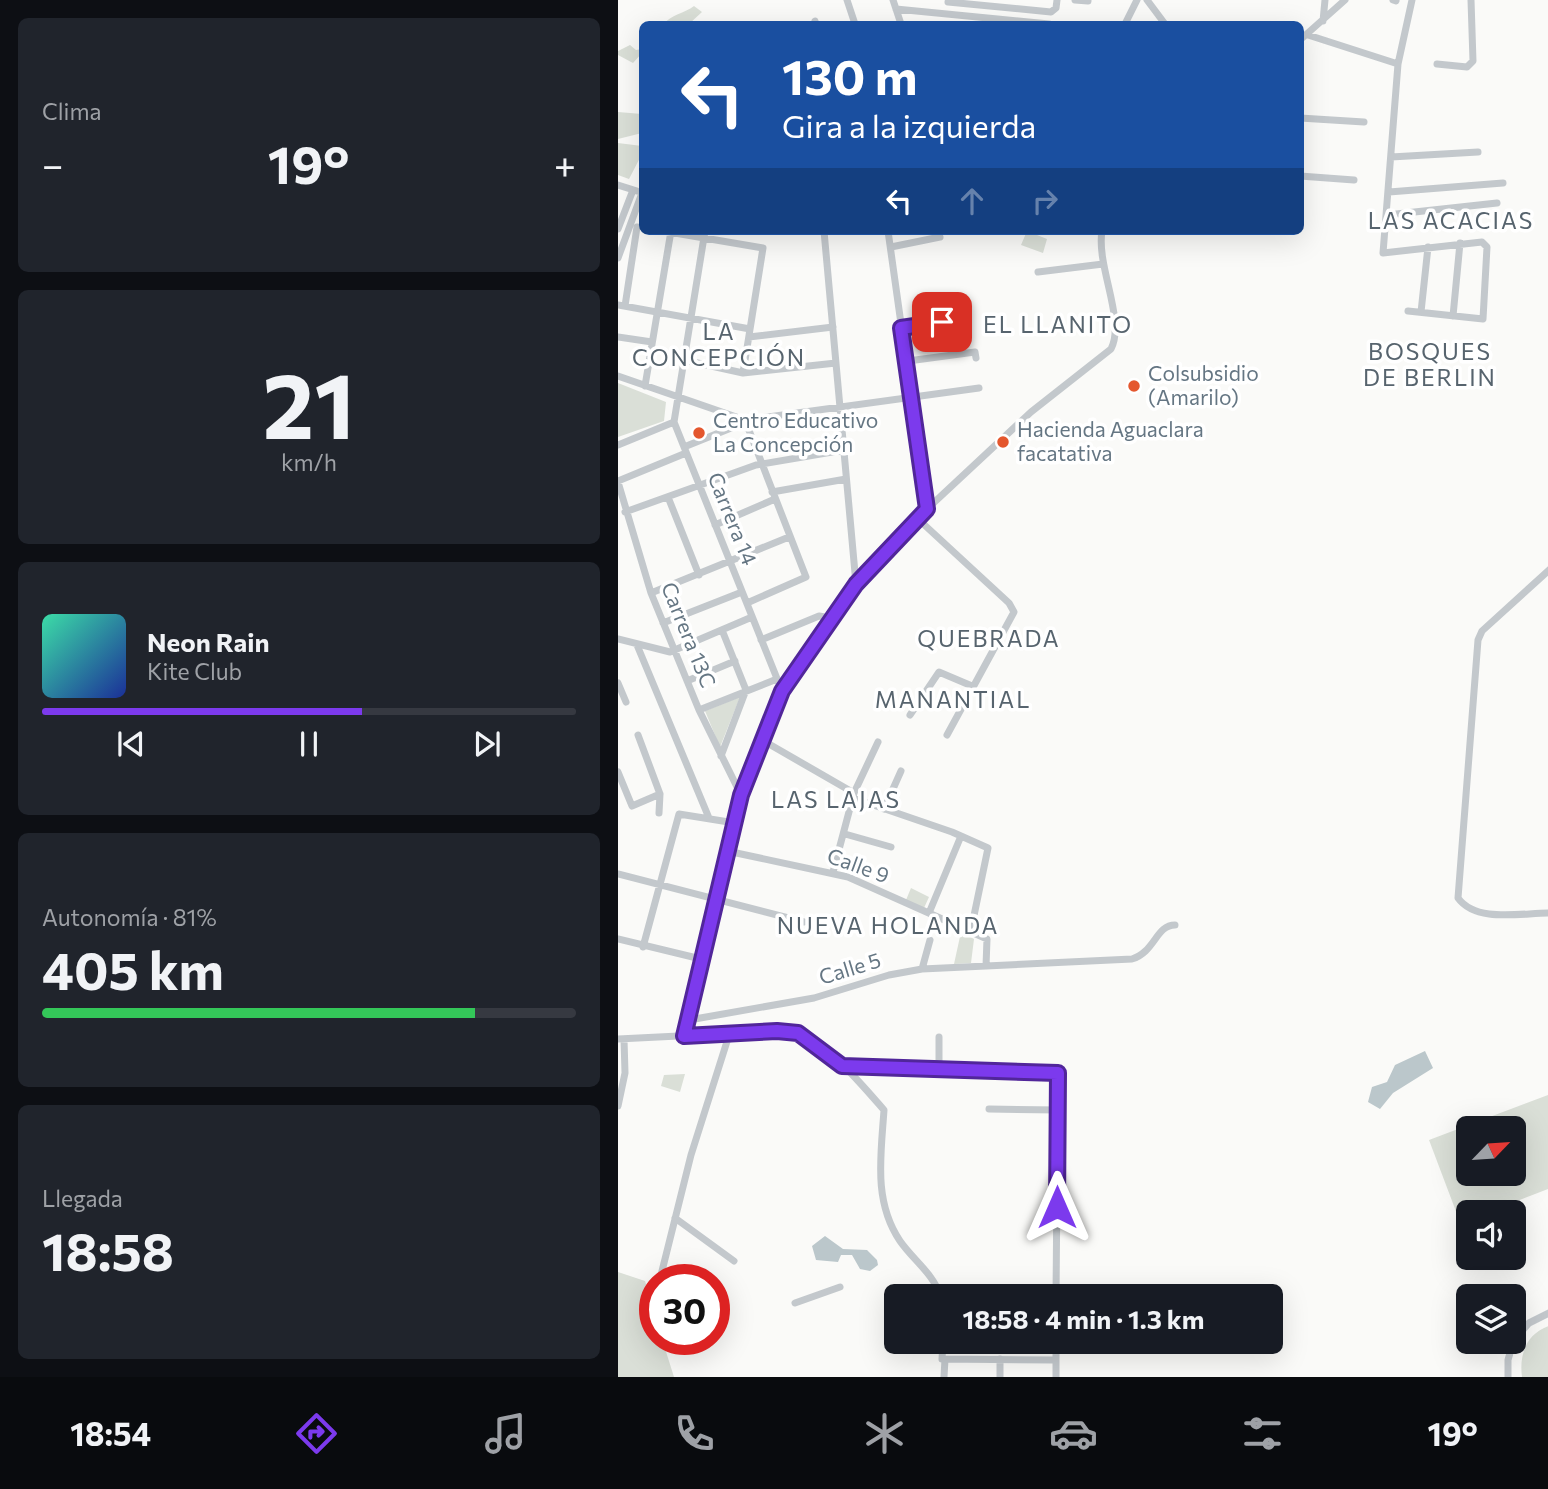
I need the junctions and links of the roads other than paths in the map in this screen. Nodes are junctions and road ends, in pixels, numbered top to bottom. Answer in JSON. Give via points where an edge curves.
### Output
{"nodes":[{"id":1,"x":847,"y":0,"type":"edge"},
{"id":2,"x":893,"y":0,"type":"edge"},
{"id":3,"x":1057,"y":0,"type":"edge"},
{"id":4,"x":1075,"y":0,"type":"edge"},
{"id":5,"x":1137,"y":0,"type":"edge"},
{"id":6,"x":1146,"y":0,"type":"edge"},
{"id":7,"x":1324,"y":0,"type":"edge"},
{"id":8,"x":1345,"y":0,"type":"edge"},
{"id":9,"x":1412,"y":0,"type":"edge"},
{"id":10,"x":1471,"y":0,"type":"edge"},
{"id":11,"x":1088,"y":1,"type":"edge"},
{"id":12,"x":948,"y":2,"type":"dead end"},
{"id":13,"x":896,"y":9,"type":"junction"},
{"id":14,"x":854,"y":21,"type":"edge"},
{"id":15,"x":900,"y":21,"type":"edge"},
{"id":16,"x":1018,"y":21,"type":"edge"},
{"id":17,"x":1126,"y":21,"type":"edge"},
{"id":18,"x":1163,"y":21,"type":"edge"},
{"id":19,"x":1323,"y":21,"type":"junction"},
{"id":20,"x":1308,"y":35,"type":"junction"},
{"id":21,"x":1304,"y":38,"type":"edge"},
{"id":22,"x":1398,"y":64,"type":"junction"},
{"id":23,"x":1438,"y":64,"type":"dead end"},
{"id":24,"x":1304,"y":118,"type":"edge"},
{"id":25,"x":1364,"y":122,"type":"dead end"},
{"id":26,"x":1478,"y":152,"type":"dead end"},
{"id":27,"x":1392,"y":157,"type":"junction"},
{"id":28,"x":1304,"y":176,"type":"edge"},
{"id":29,"x":1354,"y":180,"type":"dead end"},
{"id":30,"x":1503,"y":183,"type":"dead end"},
{"id":31,"x":618,"y":185,"type":"edge"},
{"id":32,"x":633,"y":190,"type":"junction"},
{"id":33,"x":639,"y":192,"type":"edge"},
{"id":34,"x":1389,"y":192,"type":"junction"},
{"id":35,"x":1497,"y":202,"type":"dead end"},
{"id":36,"x":1386,"y":215,"type":"junction"},
{"id":37,"x":636,"y":227,"type":"edge"},
{"id":38,"x":618,"y":229,"type":"edge"},
{"id":39,"x":667,"y":235,"type":"edge"},
{"id":40,"x":704,"y":235,"type":"edge"},
{"id":41,"x":708,"y":235,"type":"edge"},
{"id":42,"x":824,"y":235,"type":"edge"},
{"id":43,"x":890,"y":235,"type":"edge"},
{"id":44,"x":1102,"y":235,"type":"edge"},
{"id":45,"x":940,"y":237,"type":"dead end"},
{"id":46,"x":1460,"y":243,"type":"junction"},
{"id":47,"x":891,"y":247,"type":"junction"},
{"id":48,"x":1428,"y":247,"type":"junction"},
{"id":49,"x":618,"y":258,"type":"edge"},
{"id":50,"x":1103,"y":264,"type":"junction"},
{"id":51,"x":1038,"y":272,"type":"dead end"},
{"id":52,"x":622,"y":305,"type":"edge"},
{"id":53,"x":1408,"y":311,"type":"dead end"},
{"id":54,"x":657,"y":312,"type":"junction"},
{"id":55,"x":1421,"y":312,"type":"junction"},
{"id":56,"x":1453,"y":316,"type":"junction"},
{"id":57,"x":690,"y":318,"type":"junction"},
{"id":58,"x":963,"y":319,"type":"dead end"},
{"id":59,"x":833,"y":327,"type":"junction"},
{"id":60,"x":901,"y":328,"type":"junction"},
{"id":61,"x":749,"y":333,"type":"junction"},
{"id":62,"x":618,"y":337,"type":"edge"},
{"id":63,"x":652,"y":342,"type":"junction"},
{"id":64,"x":976,"y":358,"type":"dead end"},
{"id":65,"x":684,"y":360,"type":"junction"},
{"id":66,"x":908,"y":361,"type":"junction"},
{"id":67,"x":836,"y":363,"type":"junction"},
{"id":68,"x":743,"y":373,"type":"junction"},
{"id":69,"x":618,"y":376,"type":"edge"},
{"id":70,"x":645,"y":386,"type":"junction"},
{"id":71,"x":979,"y":388,"type":"dead end"},
{"id":72,"x":911,"y":396,"type":"junction"},
{"id":73,"x":678,"y":398,"type":"junction"},
{"id":74,"x":841,"y":407,"type":"junction"},
{"id":75,"x":745,"y":421,"type":"junction"},
{"id":76,"x":673,"y":422,"type":"junction"},
{"id":77,"x":618,"y":445,"type":"edge"},
{"id":78,"x":685,"y":450,"type":"junction"},
{"id":79,"x":844,"y":450,"type":"junction"},
{"id":80,"x":762,"y":465,"type":"junction"},
{"id":81,"x":846,"y":479,"type":"junction"},
{"id":82,"x":618,"y":481,"type":"edge"},
{"id":83,"x":699,"y":485,"type":"junction"},
{"id":84,"x":774,"y":496,"type":"junction"},
{"id":85,"x":668,"y":497,"type":"junction"},
{"id":86,"x":927,"y":509,"type":"junction"},
{"id":87,"x":625,"y":512,"type":"junction"},
{"id":88,"x":918,"y":519,"type":"junction"},
{"id":89,"x":715,"y":525,"type":"junction"},
{"id":90,"x":789,"y":537,"type":"junction"},
{"id":91,"x":730,"y":562,"type":"junction"},
{"id":92,"x":1548,"y":570,"type":"edge"},
{"id":93,"x":699,"y":575,"type":"junction"},
{"id":94,"x":856,"y":584,"type":"junction"},
{"id":95,"x":742,"y":592,"type":"junction"},
{"id":96,"x":651,"y":593,"type":"junction"},
{"id":97,"x":746,"y":603,"type":"junction"},
{"id":98,"x":752,"y":617,"type":"junction"},
{"id":99,"x":831,"y":618,"type":"junction"},
{"id":100,"x":663,"y":623,"type":"junction"},
{"id":101,"x":722,"y":629,"type":"junction"},
{"id":102,"x":618,"y":639,"type":"edge"},
{"id":103,"x":761,"y":640,"type":"junction"},
{"id":104,"x":637,"y":645,"type":"junction"},
{"id":105,"x":676,"y":650,"type":"junction"},
{"id":106,"x":735,"y":660,"type":"junction"},
{"id":107,"x":777,"y":679,"type":"junction"},
{"id":108,"x":687,"y":681,"type":"junction"},
{"id":109,"x":618,"y":682,"type":"edge"},
{"id":110,"x":972,"y":686,"type":"junction"},
{"id":111,"x":746,"y":690,"type":"junction"},
{"id":112,"x":782,"y":691,"type":"junction"},
{"id":113,"x":626,"y":702,"type":"dead end"},
{"id":114,"x":699,"y":710,"type":"junction"},
{"id":115,"x":910,"y":715,"type":"dead end"},
{"id":116,"x":638,"y":735,"type":"dead end"},
{"id":117,"x":947,"y":735,"type":"dead end"},
{"id":118,"x":762,"y":740,"type":"junction"},
{"id":119,"x":878,"y":742,"type":"dead end"},
{"id":120,"x":721,"y":756,"type":"junction"},
{"id":121,"x":901,"y":771,"type":"dead end"},
{"id":122,"x":618,"y":772,"type":"edge"},
{"id":123,"x":660,"y":794,"type":"junction"},
{"id":124,"x":741,"y":795,"type":"junction"},
{"id":125,"x":854,"y":796,"type":"junction"},
{"id":126,"x":884,"y":809,"type":"junction"},
{"id":127,"x":658,"y":813,"type":"dead end"},
{"id":128,"x":709,"y":818,"type":"junction"},
{"id":129,"x":735,"y":823,"type":"junction"},
{"id":130,"x":845,"y":834,"type":"junction"},
{"id":131,"x":961,"y":836,"type":"junction"},
{"id":132,"x":891,"y":847,"type":"dead end"},
{"id":133,"x":727,"y":851,"type":"junction"},
{"id":134,"x":833,"y":872,"type":"junction"},
{"id":135,"x":618,"y":874,"type":"edge"},
{"id":136,"x":657,"y":886,"type":"junction"},
{"id":137,"x":715,"y":900,"type":"junction"},
{"id":138,"x":928,"y":913,"type":"junction"},
{"id":139,"x":1548,"y":913,"type":"edge"},
{"id":140,"x":804,"y":922,"type":"dead end"},
{"id":141,"x":1175,"y":925,"type":"dead end"},
{"id":142,"x":971,"y":930,"type":"junction"},
{"id":143,"x":618,"y":939,"type":"edge"},
{"id":144,"x":930,"y":940,"type":"dead end"},
{"id":145,"x":643,"y":947,"type":"junction"},
{"id":146,"x":701,"y":959,"type":"junction"},
{"id":147,"x":986,"y":966,"type":"junction"},
{"id":148,"x":922,"y":969,"type":"junction"},
{"id":149,"x":690,"y":1020,"type":"junction"},
{"id":150,"x":730,"y":1032,"type":"junction"},
{"id":151,"x":684,"y":1036,"type":"junction"},
{"id":152,"x":939,"y":1037,"type":"dead end"},
{"id":153,"x":621,"y":1039,"type":"edge"},
{"id":154,"x":842,"y":1066,"type":"junction"},
{"id":155,"x":939,"y":1069,"type":"junction"},
{"id":156,"x":618,"y":1106,"type":"edge"},
{"id":157,"x":989,"y":1109,"type":"dead end"},
{"id":158,"x":1058,"y":1110,"type":"junction"},
{"id":159,"x":675,"y":1218,"type":"junction"},
{"id":160,"x":734,"y":1261,"type":"dead end"},
{"id":161,"x":664,"y":1264,"type":"edge"},
{"id":162,"x":937,"y":1284,"type":"edge"},
{"id":163,"x":1057,"y":1284,"type":"edge"},
{"id":164,"x":840,"y":1287,"type":"dead end"},
{"id":165,"x":795,"y":1303,"type":"dead end"},
{"id":166,"x":1548,"y":1313,"type":"edge"},
{"id":167,"x":1526,"y":1326,"type":"edge"},
{"id":168,"x":942,"y":1354,"type":"edge"},
{"id":169,"x":1056,"y":1354,"type":"edge"},
{"id":170,"x":1510,"y":1354,"type":"edge"},
{"id":171,"x":945,"y":1359,"type":"junction"},
{"id":172,"x":1000,"y":1359,"type":"junction"},
{"id":173,"x":1056,"y":1360,"type":"junction"},
{"id":174,"x":944,"y":1377,"type":"edge"},
{"id":175,"x":1000,"y":1377,"type":"edge"},
{"id":176,"x":1056,"y":1377,"type":"edge"},
{"id":177,"x":1508,"y":1377,"type":"edge"}],
"edges":[{"from":1,"to":14,"type":"street"},
{"from":2,"to":13,"type":"street"},
{"from":3,"to":12,"type":"street","via":[[1051,12]]},
{"from":4,"to":11,"type":"street"},
{"from":5,"to":17,"type":"street"},
{"from":6,"to":18,"type":"street"},
{"from":7,"to":19,"type":"street"},
{"from":8,"to":19,"type":"street"},
{"from":9,"to":22,"type":"street"},
{"from":10,"to":23,"type":"street","via":[[1473,61],[1467,67]]},
{"from":13,"to":15,"type":"street"},
{"from":13,"to":16,"type":"street"},
{"from":19,"to":20,"type":"street"},
{"from":20,"to":21,"type":"street"},
{"from":20,"to":22,"type":"street"},
{"from":22,"to":27,"type":"street"},
{"from":24,"to":25,"type":"street"},
{"from":26,"to":27,"type":"street"},
{"from":27,"to":34,"type":"street"},
{"from":28,"to":29,"type":"street"},
{"from":30,"to":34,"type":"street"},
{"from":31,"to":32,"type":"street"},
{"from":32,"to":33,"type":"street"},
{"from":32,"to":38,"type":"street"},
{"from":34,"to":36,"type":"street"},
{"from":35,"to":36,"type":"street"},
{"from":36,"to":48,"type":"street","via":[[1383,253]]},
{"from":37,"to":49,"type":"street"},
{"from":37,"to":52,"type":"street"},
{"from":39,"to":54,"type":"street"},
{"from":40,"to":57,"type":"street"},
{"from":41,"to":61,"type":"street","via":[[763,248]]},
{"from":42,"to":59,"type":"street"},
{"from":43,"to":47,"type":"street"},
{"from":44,"to":50,"type":"street"},
{"from":45,"to":47,"type":"street"},
{"from":46,"to":48,"type":"street"},
{"from":46,"to":56,"type":"street"},
{"from":46,"to":56,"type":"street","via":[[1482,242],[1487,247],[1482,319]]},
{"from":47,"to":60,"type":"street"},
{"from":48,"to":55,"type":"street"},
{"from":50,"to":51,"type":"street"},
{"from":50,"to":86,"type":"street","via":[[1115,328],[1111,349],[1031,412]]},
{"from":52,"to":54,"type":"street"},
{"from":53,"to":55,"type":"street"},
{"from":54,"to":57,"type":"street"},
{"from":54,"to":63,"type":"street"},
{"from":55,"to":56,"type":"street"},
{"from":57,"to":61,"type":"street"},
{"from":57,"to":65,"type":"street"},
{"from":58,"to":60,"type":"street"},
{"from":59,"to":61,"type":"street"},
{"from":59,"to":67,"type":"street"},
{"from":60,"to":66,"type":"street"},
{"from":61,"to":68,"type":"street"},
{"from":62,"to":63,"type":"street"},
{"from":63,"to":70,"type":"street"},
{"from":64,"to":66,"type":"street","via":[[975,352]]},
{"from":65,"to":68,"type":"street"},
{"from":65,"to":73,"type":"street"},
{"from":66,"to":72,"type":"street"},
{"from":67,"to":68,"type":"street"},
{"from":67,"to":74,"type":"street"},
{"from":69,"to":70,"type":"street"},
{"from":70,"to":73,"type":"street"},
{"from":71,"to":72,"type":"street"},
{"from":72,"to":74,"type":"street"},
{"from":72,"to":86,"type":"street"},
{"from":73,"to":75,"type":"street"},
{"from":73,"to":76,"type":"street"},
{"from":74,"to":75,"type":"street"},
{"from":74,"to":79,"type":"street"},
{"from":75,"to":78,"type":"street"},
{"from":75,"to":80,"type":"street"},
{"from":76,"to":77,"type":"street"},
{"from":76,"to":78,"type":"street","name":"Carrera 14"},
{"from":78,"to":82,"type":"street"},
{"from":78,"to":83,"type":"street","name":"Carrera 14"},
{"from":79,"to":80,"type":"street"},
{"from":79,"to":81,"type":"street"},
{"from":80,"to":83,"type":"street"},
{"from":80,"to":84,"type":"street"},
{"from":81,"to":84,"type":"street"},
{"from":81,"to":94,"type":"street"},
{"from":82,"to":87,"type":"street","name":"Carrera 13C"},
{"from":83,"to":85,"type":"street"},
{"from":83,"to":89,"type":"street","name":"Carrera 14"},
{"from":84,"to":89,"type":"street"},
{"from":84,"to":90,"type":"street"},
{"from":85,"to":87,"type":"street"},
{"from":85,"to":93,"type":"street"},
{"from":86,"to":88,"type":"street"},
{"from":87,"to":96,"type":"street","name":"Carrera 13C"},
{"from":88,"to":94,"type":"street"},
{"from":88,"to":110,"type":"street","via":[[1014,612]]},
{"from":89,"to":91,"type":"street","name":"Carrera 14"},
{"from":90,"to":91,"type":"street"},
{"from":90,"to":97,"type":"street","via":[[806,577]]},
{"from":91,"to":93,"type":"street"},
{"from":91,"to":95,"type":"street","name":"Carrera 14"},
{"from":92,"to":139,"type":"street","via":[[1482,631],[1478,640],[1458,898],[1473,911]]},
{"from":93,"to":96,"type":"street"},
{"from":94,"to":99,"type":"street"},
{"from":95,"to":97,"type":"street","name":"Carrera 14"},
{"from":95,"to":100,"type":"street"},
{"from":96,"to":100,"type":"street","name":"Carrera 13C"},
{"from":97,"to":98,"type":"street","name":"Carrera 14"},
{"from":98,"to":101,"type":"street"},
{"from":98,"to":103,"type":"street","name":"Carrera 14"},
{"from":99,"to":103,"type":"street","via":[[819,616]]},
{"from":99,"to":112,"type":"street"},
{"from":100,"to":105,"type":"street","name":"Carrera 13C"},
{"from":101,"to":105,"type":"street"},
{"from":101,"to":106,"type":"street"},
{"from":102,"to":104,"type":"street"},
{"from":103,"to":107,"type":"street","name":"Carrera 14"},
{"from":104,"to":105,"type":"street"},
{"from":104,"to":128,"type":"street"},
{"from":105,"to":108,"type":"street","name":"Carrera 13C"},
{"from":106,"to":108,"type":"street"},
{"from":106,"to":111,"type":"street"},
{"from":107,"to":111,"type":"street"},
{"from":107,"to":112,"type":"street","name":"Carrera 14"},
{"from":108,"to":114,"type":"street","name":"Carrera 13C"},
{"from":109,"to":113,"type":"street"},
{"from":110,"to":115,"type":"street","via":[[939,672]]},
{"from":110,"to":117,"type":"street"},
{"from":111,"to":114,"type":"street"},
{"from":111,"to":120,"type":"street"},
{"from":112,"to":118,"type":"street"},
{"from":114,"to":120,"type":"street","name":"Carrera 13C"},
{"from":116,"to":123,"type":"street"},
{"from":118,"to":124,"type":"street"},
{"from":118,"to":125,"type":"street"},
{"from":119,"to":125,"type":"street"},
{"from":120,"to":124,"type":"street","name":"Carrera 13C"},
{"from":121,"to":126,"type":"street"},
{"from":122,"to":123,"type":"street","via":[[632,806]]},
{"from":123,"to":127,"type":"street"},
{"from":124,"to":129,"type":"street"},
{"from":125,"to":126,"type":"street"},
{"from":125,"to":130,"type":"street"},
{"from":126,"to":131,"type":"street"},
{"from":128,"to":129,"type":"street"},
{"from":128,"to":136,"type":"street","via":[[678,817]]},
{"from":129,"to":133,"type":"street"},
{"from":130,"to":132,"type":"street"},
{"from":130,"to":134,"type":"street"},
{"from":131,"to":138,"type":"street"},
{"from":131,"to":142,"type":"street","via":[[988,848]]},
{"from":133,"to":134,"type":"street","name":"Calle 9"},
{"from":133,"to":137,"type":"street"},
{"from":134,"to":138,"type":"street","name":"Calle 9"},
{"from":135,"to":136,"type":"street"},
{"from":136,"to":137,"type":"street"},
{"from":136,"to":145,"type":"street"},
{"from":137,"to":140,"type":"street"},
{"from":137,"to":146,"type":"street"},
{"from":138,"to":142,"type":"street","name":"Calle 9"},
{"from":141,"to":147,"type":"street","name":"Calle 5","via":[[1161,930],[1145,955],[1131,959]]},
{"from":142,"to":147,"type":"street","via":[[988,942]]},
{"from":143,"to":145,"type":"street"},
{"from":144,"to":148,"type":"street"},
{"from":145,"to":146,"type":"street"},
{"from":146,"to":149,"type":"street"},
{"from":147,"to":148,"type":"street","name":"Calle 5"},
{"from":148,"to":149,"type":"street","name":"Calle 5","via":[[814,998]]},
{"from":149,"to":151,"type":"street"},
{"from":150,"to":151,"type":"street"},
{"from":150,"to":154,"type":"street","via":[[798,1033]]},
{"from":150,"to":159,"type":"street"},
{"from":151,"to":153,"type":"street"},
{"from":152,"to":155,"type":"street"},
{"from":153,"to":156,"type":"street","via":[[625,1073]]},
{"from":154,"to":155,"type":"street"},
{"from":154,"to":162,"type":"street","via":[[884,1110],[880,1191],[889,1221]]},
{"from":155,"to":158,"type":"street","via":[[1058,1073]]},
{"from":157,"to":158,"type":"street"},
{"from":158,"to":163,"type":"street"},
{"from":159,"to":160,"type":"street"},
{"from":159,"to":161,"type":"street"},
{"from":164,"to":165,"type":"street"},
{"from":166,"to":167,"type":"street"},
{"from":168,"to":171,"type":"street"},
{"from":169,"to":173,"type":"street"},
{"from":170,"to":177,"type":"street"},
{"from":171,"to":172,"type":"street"},
{"from":171,"to":174,"type":"street"},
{"from":172,"to":173,"type":"street"},
{"from":172,"to":175,"type":"street"},
{"from":173,"to":176,"type":"street"}]}
